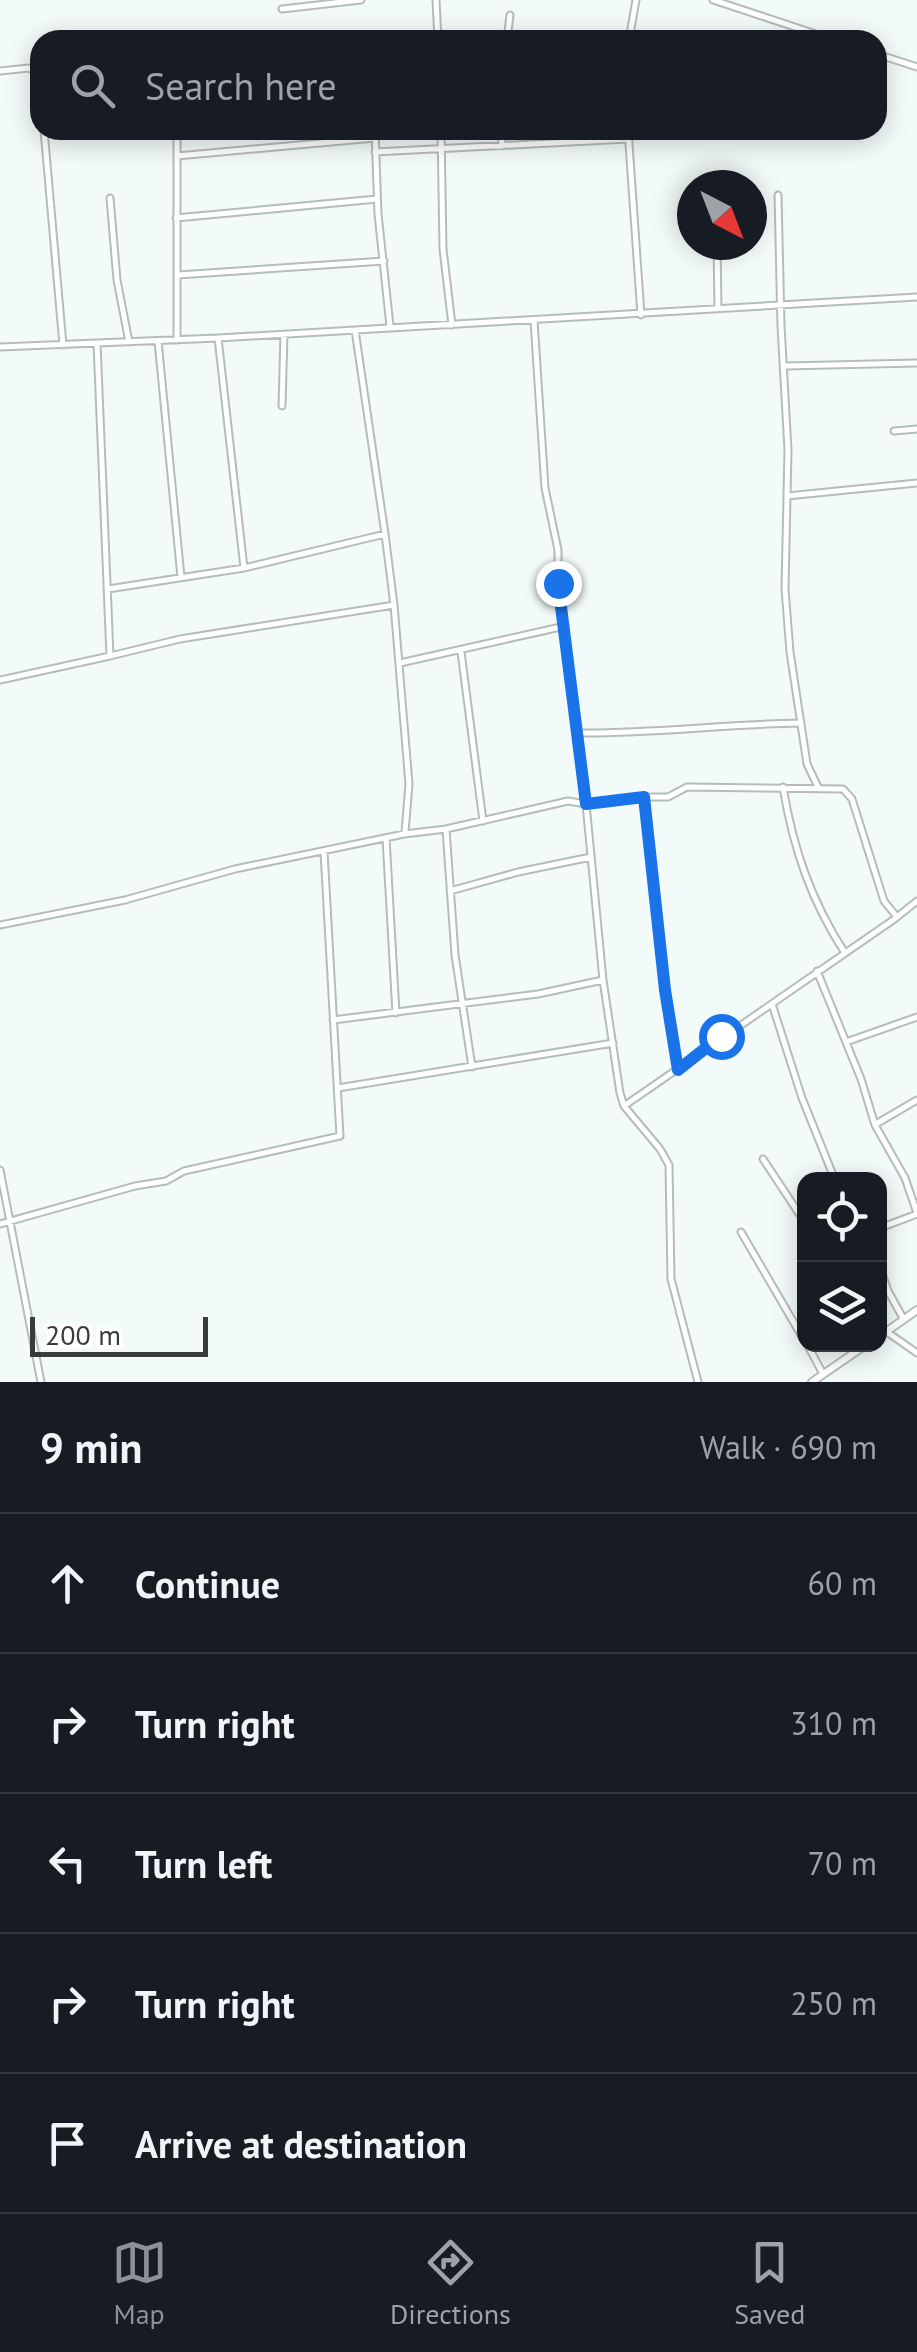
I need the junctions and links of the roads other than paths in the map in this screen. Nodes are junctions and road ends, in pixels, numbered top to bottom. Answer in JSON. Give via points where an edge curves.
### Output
{"nodes":[{"id":1,"x":360,"y":0,"type":"edge"},
{"id":2,"x":436,"y":0,"type":"edge"},
{"id":3,"x":636,"y":0,"type":"edge"},
{"id":4,"x":713,"y":0,"type":"edge"},
{"id":5,"x":282,"y":9,"type":"dead end"},
{"id":6,"x":510,"y":15,"type":"dead end"},
{"id":7,"x":438,"y":30,"type":"edge"},
{"id":8,"x":508,"y":30,"type":"edge"},
{"id":9,"x":631,"y":30,"type":"edge"},
{"id":10,"x":804,"y":30,"type":"edge"},
{"id":11,"x":887,"y":57,"type":"edge"},
{"id":12,"x":917,"y":67,"type":"edge"},
{"id":13,"x":30,"y":69,"type":"edge"},
{"id":14,"x":0,"y":71,"type":"edge"},
{"id":15,"x":45,"y":140,"type":"edge"},
{"id":16,"x":177,"y":140,"type":"edge"},
{"id":17,"x":353,"y":140,"type":"edge"},
{"id":18,"x":375,"y":140,"type":"edge"},
{"id":19,"x":442,"y":140,"type":"edge"},
{"id":20,"x":502,"y":140,"type":"edge"},
{"id":21,"x":596,"y":140,"type":"edge"},
{"id":22,"x":628,"y":140,"type":"edge"},
{"id":23,"x":502,"y":146,"type":"junction"},
{"id":24,"x":442,"y":150,"type":"junction"},
{"id":25,"x":375,"y":152,"type":"junction"},
{"id":26,"x":176,"y":156,"type":"junction"},
{"id":27,"x":778,"y":194,"type":"dead end"},
{"id":28,"x":110,"y":198,"type":"dead end"},
{"id":29,"x":377,"y":200,"type":"junction"},
{"id":30,"x":175,"y":218,"type":"junction"},
{"id":31,"x":717,"y":260,"type":"edge"},
{"id":32,"x":384,"y":261,"type":"junction"},
{"id":33,"x":177,"y":276,"type":"junction"},
{"id":34,"x":917,"y":297,"type":"edge"},
{"id":35,"x":780,"y":303,"type":"junction"},
{"id":36,"x":718,"y":308,"type":"junction"},
{"id":37,"x":641,"y":315,"type":"junction"},
{"id":38,"x":534,"y":320,"type":"junction"},
{"id":39,"x":452,"y":325,"type":"junction"},
{"id":40,"x":390,"y":326,"type":"junction"},
{"id":41,"x":355,"y":330,"type":"junction"},
{"id":42,"x":284,"y":334,"type":"junction"},
{"id":43,"x":218,"y":338,"type":"junction"},
{"id":44,"x":0,"y":339,"type":"edge"},
{"id":45,"x":177,"y":340,"type":"junction"},
{"id":46,"x":158,"y":341,"type":"junction"},
{"id":47,"x":129,"y":342,"type":"junction"},
{"id":48,"x":97,"y":344,"type":"junction"},
{"id":49,"x":63,"y":345,"type":"junction"},
{"id":50,"x":0,"y":347,"type":"edge"},
{"id":51,"x":917,"y":363,"type":"edge"},
{"id":52,"x":784,"y":366,"type":"junction"},
{"id":53,"x":282,"y":406,"type":"dead end"},
{"id":54,"x":917,"y":429,"type":"edge"},
{"id":55,"x":894,"y":431,"type":"dead end"},
{"id":56,"x":917,"y":483,"type":"edge"},
{"id":57,"x":787,"y":496,"type":"junction"},
{"id":58,"x":385,"y":534,"type":"junction"},
{"id":59,"x":244,"y":568,"type":"junction"},
{"id":60,"x":182,"y":578,"type":"junction"},
{"id":61,"x":108,"y":589,"type":"junction"},
{"id":62,"x":394,"y":605,"type":"junction"},
{"id":63,"x":565,"y":626,"type":"junction"},
{"id":64,"x":461,"y":652,"type":"junction"},
{"id":65,"x":110,"y":656,"type":"junction"},
{"id":66,"x":400,"y":663,"type":"junction"},
{"id":67,"x":0,"y":680,"type":"edge"},
{"id":68,"x":801,"y":723,"type":"junction"},
{"id":69,"x":577,"y":733,"type":"junction"},
{"id":70,"x":783,"y":787,"type":"junction"},
{"id":71,"x":818,"y":787,"type":"junction"},
{"id":72,"x":644,"y":797,"type":"junction"},
{"id":73,"x":586,"y":804,"type":"junction"},
{"id":74,"x":483,"y":821,"type":"junction"},
{"id":75,"x":446,"y":829,"type":"junction"},
{"id":76,"x":404,"y":834,"type":"junction"},
{"id":77,"x":386,"y":838,"type":"junction"},
{"id":78,"x":324,"y":852,"type":"junction"},
{"id":79,"x":591,"y":858,"type":"junction"},
{"id":80,"x":450,"y":892,"type":"junction"},
{"id":81,"x":917,"y":901,"type":"edge"},
{"id":82,"x":897,"y":917,"type":"junction"},
{"id":83,"x":0,"y":925,"type":"edge"},
{"id":84,"x":844,"y":954,"type":"junction"},
{"id":85,"x":817,"y":971,"type":"junction"},
{"id":86,"x":603,"y":980,"type":"junction"},
{"id":87,"x":463,"y":1002,"type":"junction"},
{"id":88,"x":772,"y":1004,"type":"junction"},
{"id":89,"x":396,"y":1013,"type":"junction"},
{"id":90,"x":917,"y":1017,"type":"edge"},
{"id":91,"x":333,"y":1020,"type":"junction"},
{"id":92,"x":846,"y":1042,"type":"junction"},
{"id":93,"x":614,"y":1043,"type":"junction"},
{"id":94,"x":472,"y":1067,"type":"junction"},
{"id":95,"x":678,"y":1070,"type":"junction"},
{"id":96,"x":338,"y":1088,"type":"junction"},
{"id":97,"x":917,"y":1100,"type":"edge"},
{"id":98,"x":624,"y":1106,"type":"junction"},
{"id":99,"x":876,"y":1125,"type":"junction"},
{"id":100,"x":763,"y":1159,"type":"dead end"},
{"id":101,"x":0,"y":1170,"type":"edge"},
{"id":102,"x":833,"y":1172,"type":"edge"},
{"id":103,"x":797,"y":1210,"type":"edge"},
{"id":104,"x":917,"y":1213,"type":"edge"},
{"id":105,"x":12,"y":1222,"type":"junction"},
{"id":106,"x":0,"y":1224,"type":"edge"},
{"id":107,"x":887,"y":1225,"type":"edge"},
{"id":108,"x":741,"y":1232,"type":"dead end"},
{"id":109,"x":887,"y":1288,"type":"edge"},
{"id":110,"x":917,"y":1310,"type":"edge"},
{"id":111,"x":904,"y":1319,"type":"junction"},
{"id":112,"x":797,"y":1327,"type":"edge"},
{"id":113,"x":887,"y":1331,"type":"edge"},
{"id":114,"x":887,"y":1336,"type":"edge"},
{"id":115,"x":811,"y":1352,"type":"edge"},
{"id":116,"x":855,"y":1352,"type":"edge"},
{"id":117,"x":917,"y":1353,"type":"edge"},
{"id":118,"x":823,"y":1374,"type":"junction"},
{"id":119,"x":41,"y":1382,"type":"edge"},
{"id":120,"x":698,"y":1382,"type":"edge"},
{"id":121,"x":812,"y":1382,"type":"edge"}],
"edges":[{"from":1,"to":5,"type":"street"},
{"from":2,"to":7,"type":"street"},
{"from":3,"to":9,"type":"street"},
{"from":4,"to":10,"type":"street"},
{"from":6,"to":8,"type":"street"},
{"from":11,"to":12,"type":"street"},
{"from":13,"to":14,"type":"street"},
{"from":15,"to":49,"type":"street"},
{"from":16,"to":26,"type":"street"},
{"from":17,"to":26,"type":"street"},
{"from":18,"to":25,"type":"street"},
{"from":19,"to":24,"type":"street"},
{"from":20,"to":23,"type":"street"},
{"from":21,"to":23,"type":"street"},
{"from":22,"to":37,"type":"street"},
{"from":23,"to":24,"type":"street"},
{"from":24,"to":25,"type":"street"},
{"from":24,"to":39,"type":"street"},
{"from":25,"to":29,"type":"street"},
{"from":26,"to":30,"type":"street"},
{"from":27,"to":35,"type":"street"},
{"from":28,"to":47,"type":"street"},
{"from":29,"to":30,"type":"street"},
{"from":29,"to":32,"type":"street"},
{"from":30,"to":33,"type":"street"},
{"from":31,"to":36,"type":"street"},
{"from":32,"to":33,"type":"street"},
{"from":32,"to":40,"type":"street"},
{"from":33,"to":45,"type":"street"},
{"from":34,"to":35,"type":"street"},
{"from":35,"to":36,"type":"street"},
{"from":35,"to":52,"type":"street"},
{"from":36,"to":37,"type":"street"},
{"from":37,"to":38,"type":"street"},
{"from":38,"to":39,"type":"street"},
{"from":38,"to":63,"type":"street","via":[[545,488]]},
{"from":39,"to":40,"type":"street"},
{"from":40,"to":41,"type":"street"},
{"from":41,"to":42,"type":"street"},
{"from":41,"to":58,"type":"street"},
{"from":42,"to":43,"type":"street"},
{"from":42,"to":53,"type":"street"},
{"from":43,"to":45,"type":"street"},
{"from":43,"to":59,"type":"street"},
{"from":44,"to":50,"type":"street"},
{"from":45,"to":46,"type":"street"},
{"from":46,"to":47,"type":"street"},
{"from":46,"to":60,"type":"street"},
{"from":47,"to":48,"type":"street"},
{"from":48,"to":49,"type":"street"},
{"from":48,"to":61,"type":"street"},
{"from":49,"to":50,"type":"street"},
{"from":51,"to":52,"type":"street"},
{"from":52,"to":57,"type":"street"},
{"from":54,"to":55,"type":"street"},
{"from":56,"to":57,"type":"street"},
{"from":57,"to":68,"type":"street","via":[[785,590]]},
{"from":58,"to":59,"type":"street"},
{"from":58,"to":62,"type":"street"},
{"from":59,"to":60,"type":"street"},
{"from":60,"to":61,"type":"street"},
{"from":61,"to":65,"type":"street"},
{"from":62,"to":65,"type":"street"},
{"from":62,"to":66,"type":"street"},
{"from":63,"to":64,"type":"street"},
{"from":63,"to":69,"type":"street"},
{"from":64,"to":66,"type":"street"},
{"from":64,"to":74,"type":"street"},
{"from":65,"to":67,"type":"street"},
{"from":66,"to":76,"type":"street","via":[[409,784]]},
{"from":68,"to":69,"type":"street"},
{"from":68,"to":71,"type":"street","via":[[808,770]]},
{"from":69,"to":73,"type":"street"},
{"from":70,"to":71,"type":"street"},
{"from":70,"to":72,"type":"street","via":[[687,787],[668,797]]},
{"from":70,"to":84,"type":"street","via":[[808,885]]},
{"from":71,"to":82,"type":"street","via":[[849,794],[884,901]]},
{"from":72,"to":73,"type":"street"},
{"from":72,"to":95,"type":"street"},
{"from":73,"to":74,"type":"street","via":[[568,801]]},
{"from":73,"to":79,"type":"street"},
{"from":74,"to":75,"type":"street"},
{"from":75,"to":76,"type":"street"},
{"from":75,"to":80,"type":"street"},
{"from":76,"to":77,"type":"street"},
{"from":77,"to":78,"type":"street"},
{"from":77,"to":89,"type":"street"},
{"from":78,"to":83,"type":"street"},
{"from":78,"to":91,"type":"street"},
{"from":79,"to":80,"type":"street"},
{"from":79,"to":86,"type":"street"},
{"from":80,"to":87,"type":"street"},
{"from":81,"to":82,"type":"street"},
{"from":82,"to":84,"type":"street"},
{"from":84,"to":85,"type":"street"},
{"from":85,"to":88,"type":"street"},
{"from":85,"to":92,"type":"street"},
{"from":86,"to":87,"type":"street"},
{"from":86,"to":93,"type":"street"},
{"from":87,"to":89,"type":"street"},
{"from":87,"to":94,"type":"street"},
{"from":88,"to":95,"type":"street"},
{"from":88,"to":102,"type":"street"},
{"from":89,"to":91,"type":"street"},
{"from":90,"to":92,"type":"street"},
{"from":91,"to":96,"type":"street"},
{"from":92,"to":99,"type":"street"},
{"from":93,"to":94,"type":"street"},
{"from":93,"to":98,"type":"street"},
{"from":94,"to":96,"type":"street"},
{"from":95,"to":98,"type":"street"},
{"from":96,"to":105,"type":"street","via":[[338,1138],[184,1170],[166,1181]]},
{"from":97,"to":99,"type":"street"},
{"from":98,"to":120,"type":"street","via":[[669,1165],[671,1279]]},
{"from":99,"to":104,"type":"street"},
{"from":100,"to":103,"type":"street"},
{"from":101,"to":105,"type":"street"},
{"from":104,"to":107,"type":"street"},
{"from":105,"to":106,"type":"street"},
{"from":105,"to":119,"type":"street"},
{"from":108,"to":112,"type":"street"},
{"from":109,"to":111,"type":"street"},
{"from":110,"to":111,"type":"street"},
{"from":111,"to":113,"type":"street"},
{"from":114,"to":117,"type":"street"},
{"from":115,"to":118,"type":"street"},
{"from":116,"to":118,"type":"street"},
{"from":118,"to":121,"type":"street"}]}
